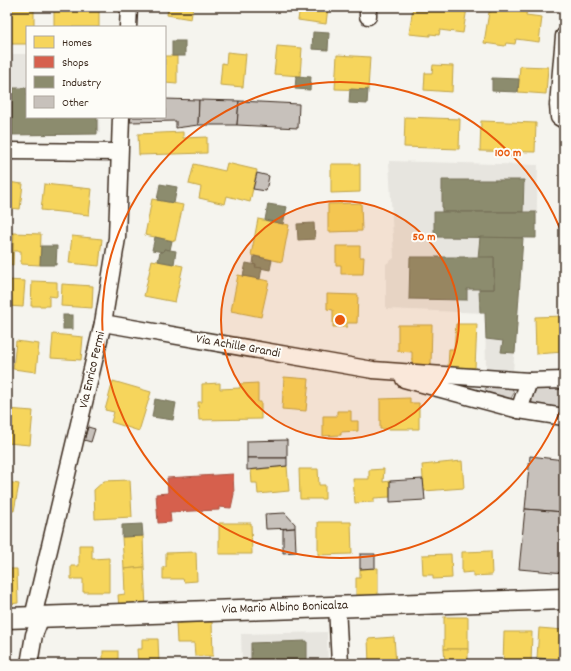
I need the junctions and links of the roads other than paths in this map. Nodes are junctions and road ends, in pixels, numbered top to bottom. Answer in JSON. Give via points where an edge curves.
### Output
{"nodes":[{"id":1,"x":129,"y":7,"type":"edge"},
{"id":2,"x":128,"y":26,"type":"edge"},
{"id":3,"x":564,"y":36,"type":"edge"},
{"id":4,"x":121,"y":118,"type":"edge"},
{"id":5,"x":564,"y":120,"type":"edge"},
{"id":6,"x":7,"y":151,"type":"edge"},
{"id":7,"x":119,"y":152,"type":"junction"},
{"id":8,"x":103,"y":323,"type":"junction"},
{"id":9,"x":373,"y":370,"type":"junction"},
{"id":10,"x":564,"y":380,"type":"edge"},
{"id":11,"x":529,"y":381,"type":"junction"},
{"id":12,"x":520,"y":410,"type":"junction"},
{"id":13,"x":564,"y":417,"type":"edge"},
{"id":14,"x":564,"y":599,"type":"edge"},
{"id":15,"x":337,"y":606,"type":"junction"},
{"id":16,"x":26,"y":618,"type":"edge"},
{"id":17,"x":30,"y":659,"type":"edge"},
{"id":18,"x":340,"y":664,"type":"edge"}],
"edges":[{"from":1,"to":2,"type":"street"},
{"from":3,"to":5,"type":"street","via":[[558,105],[559,117]]},
{"from":4,"to":7,"type":"street","name":"Via Enrico Fermi"},
{"from":6,"to":7,"type":"street"},
{"from":7,"to":8,"type":"street","name":"Via Enrico Fermi","via":[[117,238]]},
{"from":8,"to":9,"type":"street","name":"Via Achille Grandi"},
{"from":8,"to":16,"type":"street","name":"Via Enrico Fermi"},
{"from":9,"to":11,"type":"street","name":"Via Achille Grandi"},
{"from":9,"to":12,"type":"street","name":"Via Achille Grandi"},
{"from":10,"to":11,"type":"street","name":"Via Achille Grandi"},
{"from":11,"to":12,"type":"street"},
{"from":12,"to":13,"type":"street","name":"Via Achille Grandi"},
{"from":14,"to":15,"type":"main road","name":"Via Mario Albino Bonicalza"},
{"from":15,"to":16,"type":"main road","name":"Via Mario Albino Bonicalza"},
{"from":15,"to":18,"type":"street"},
{"from":16,"to":17,"type":"street","name":"Via Enrico Fermi","via":[[34,635]]}]}
